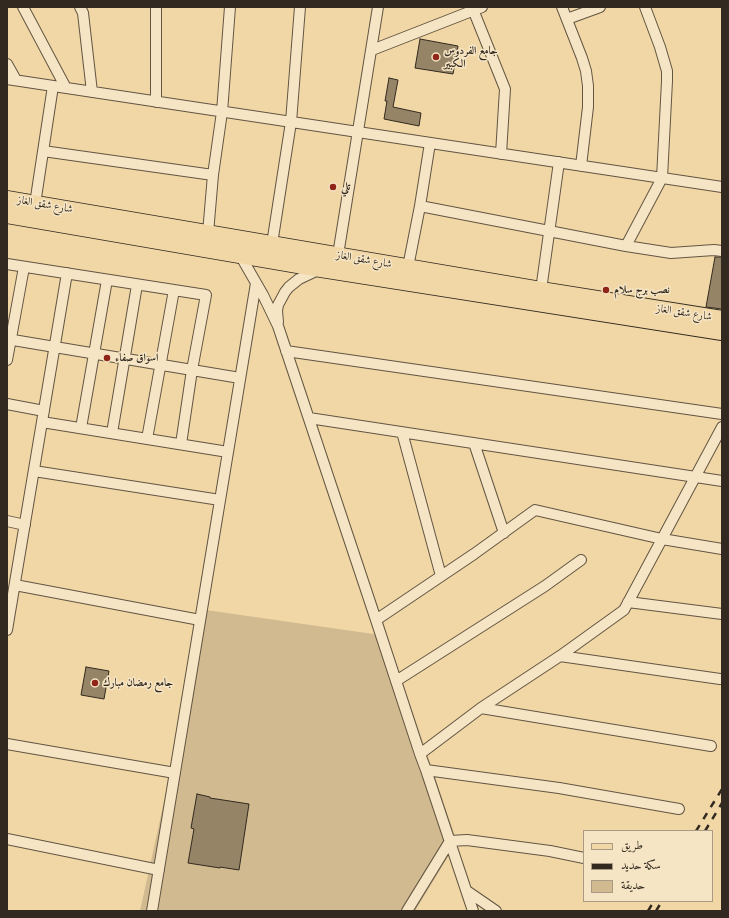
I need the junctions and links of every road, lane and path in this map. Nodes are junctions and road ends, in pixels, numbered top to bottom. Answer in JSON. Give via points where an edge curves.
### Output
{"nodes":[{"id":1,"x":23,"y":7,"type":"edge"},
{"id":2,"x":80,"y":7,"type":"edge"},
{"id":3,"x":156,"y":7,"type":"edge"},
{"id":4,"x":230,"y":7,"type":"edge"},
{"id":5,"x":300,"y":7,"type":"edge"},
{"id":6,"x":378,"y":7,"type":"edge"},
{"id":7,"x":562,"y":7,"type":"edge"},
{"id":8,"x":600,"y":7,"type":"edge"},
{"id":9,"x":645,"y":7,"type":"edge"},
{"id":10,"x":475,"y":8,"type":"edge"},
{"id":11,"x":567,"y":19,"type":"junction"},
{"id":12,"x":372,"y":50,"type":"junction"},
{"id":13,"x":7,"y":64,"type":"edge"},
{"id":14,"x":11,"y":80,"type":"edge"},
{"id":15,"x":53,"y":86,"type":"junction"},
{"id":16,"x":66,"y":88,"type":"junction"},
{"id":17,"x":92,"y":92,"type":"junction"},
{"id":18,"x":156,"y":102,"type":"junction"},
{"id":19,"x":222,"y":112,"type":"junction"},
{"id":20,"x":291,"y":122,"type":"junction"},
{"id":21,"x":358,"y":132,"type":"junction"},
{"id":22,"x":430,"y":143,"type":"junction"},
{"id":23,"x":43,"y":151,"type":"junction"},
{"id":24,"x":501,"y":154,"type":"junction"},
{"id":25,"x":559,"y":162,"type":"junction"},
{"id":26,"x":581,"y":166,"type":"junction"},
{"id":27,"x":213,"y":176,"type":"junction"},
{"id":28,"x":662,"y":178,"type":"junction"},
{"id":29,"x":722,"y":187,"type":"edge"},
{"id":30,"x":7,"y":199,"type":"edge"},
{"id":31,"x":35,"y":204,"type":"junction"},
{"id":32,"x":420,"y":206,"type":"junction"},
{"id":33,"x":7,"y":215,"type":"edge"},
{"id":34,"x":549,"y":231,"type":"junction"},
{"id":35,"x":208,"y":233,"type":"junction"},
{"id":36,"x":272,"y":244,"type":"junction"},
{"id":37,"x":626,"y":246,"type":"junction"},
{"id":38,"x":722,"y":251,"type":"edge"},
{"id":39,"x":240,"y":255,"type":"junction"},
{"id":40,"x":338,"y":255,"type":"junction"},
{"id":41,"x":7,"y":264,"type":"edge"},
{"id":42,"x":24,"y":267,"type":"junction"},
{"id":43,"x":408,"y":267,"type":"junction"},
{"id":44,"x":321,"y":269,"type":"junction"},
{"id":45,"x":67,"y":273,"type":"junction"},
{"id":46,"x":107,"y":280,"type":"junction"},
{"id":47,"x":454,"y":282,"type":"junction"},
{"id":48,"x":256,"y":283,"type":"junction"},
{"id":49,"x":138,"y":284,"type":"junction"},
{"id":50,"x":174,"y":290,"type":"junction"},
{"id":51,"x":541,"y":290,"type":"junction"},
{"id":52,"x":722,"y":319,"type":"edge"},
{"id":53,"x":278,"y":326,"type":"junction"},
{"id":54,"x":722,"y":332,"type":"edge"},
{"id":55,"x":9,"y":339,"type":"edge"},
{"id":56,"x":55,"y":347,"type":"junction"},
{"id":57,"x":286,"y":351,"type":"junction"},
{"id":58,"x":94,"y":354,"type":"junction"},
{"id":59,"x":125,"y":359,"type":"junction"},
{"id":60,"x":7,"y":360,"type":"edge"},
{"id":61,"x":160,"y":365,"type":"junction"},
{"id":62,"x":192,"y":370,"type":"junction"},
{"id":63,"x":240,"y":378,"type":"junction"},
{"id":64,"x":7,"y":404,"type":"edge"},
{"id":65,"x":44,"y":411,"type":"junction"},
{"id":66,"x":722,"y":414,"type":"edge"},
{"id":67,"x":309,"y":418,"type":"junction"},
{"id":68,"x":42,"y":422,"type":"junction"},
{"id":69,"x":722,"y":427,"type":"edge"},
{"id":70,"x":82,"y":428,"type":"junction"},
{"id":71,"x":402,"y":432,"type":"junction"},
{"id":72,"x":112,"y":433,"type":"junction"},
{"id":73,"x":147,"y":438,"type":"junction"},
{"id":74,"x":474,"y":443,"type":"junction"},
{"id":75,"x":181,"y":444,"type":"junction"},
{"id":76,"x":228,"y":452,"type":"junction"},
{"id":77,"x":34,"y":471,"type":"junction"},
{"id":78,"x":695,"y":477,"type":"junction"},
{"id":79,"x":722,"y":481,"type":"edge"},
{"id":80,"x":220,"y":500,"type":"junction"},
{"id":81,"x":7,"y":521,"type":"edge"},
{"id":82,"x":25,"y":525,"type":"junction"},
{"id":83,"x":504,"y":533,"type":"junction"},
{"id":84,"x":662,"y":539,"type":"junction"},
{"id":85,"x":722,"y":549,"type":"edge"},
{"id":86,"x":581,"y":560,"type":"dead end"},
{"id":87,"x":441,"y":576,"type":"junction"},
{"id":88,"x":14,"y":586,"type":"junction"},
{"id":89,"x":628,"y":602,"type":"junction"},
{"id":90,"x":722,"y":614,"type":"edge"},
{"id":91,"x":200,"y":620,"type":"junction"},
{"id":92,"x":376,"y":620,"type":"junction"},
{"id":93,"x":7,"y":630,"type":"edge"},
{"id":94,"x":560,"y":656,"type":"junction"},
{"id":95,"x":720,"y":680,"type":"dead end"},
{"id":96,"x":396,"y":681,"type":"junction"},
{"id":97,"x":481,"y":708,"type":"junction"},
{"id":98,"x":7,"y":744,"type":"edge"},
{"id":99,"x":711,"y":746,"type":"dead end"},
{"id":100,"x":420,"y":754,"type":"junction"},
{"id":101,"x":426,"y":770,"type":"junction"},
{"id":102,"x":175,"y":773,"type":"junction"},
{"id":103,"x":678,"y":809,"type":"dead end"},
{"id":104,"x":7,"y":839,"type":"edge"},
{"id":105,"x":450,"y":841,"type":"junction"},
{"id":106,"x":583,"y":858,"type":"edge"},
{"id":107,"x":158,"y":870,"type":"junction"},
{"id":108,"x":467,"y":891,"type":"junction"},
{"id":109,"x":152,"y":911,"type":"edge"},
{"id":110,"x":407,"y":911,"type":"edge"},
{"id":111,"x":473,"y":911,"type":"edge"},
{"id":112,"x":496,"y":911,"type":"edge"}],
"edges":[{"from":1,"to":16,"type":"street"},
{"from":2,"to":17,"type":"street","via":[[83,13]]},
{"from":3,"to":18,"type":"street"},
{"from":4,"to":19,"type":"street"},
{"from":5,"to":20,"type":"street"},
{"from":6,"to":12,"type":"street"},
{"from":7,"to":11,"type":"street"},
{"from":8,"to":11,"type":"street"},
{"from":9,"to":28,"type":"street","via":[[660,47],[668,81]]},
{"from":10,"to":12,"type":"street"},
{"from":10,"to":24,"type":"street","via":[[505,89]]},
{"from":11,"to":26,"type":"street","via":[[582,58],[588,86]]},
{"from":12,"to":21,"type":"street"},
{"from":13,"to":14,"type":"street"},
{"from":14,"to":15,"type":"street"},
{"from":15,"to":16,"type":"street"},
{"from":15,"to":23,"type":"street"},
{"from":16,"to":17,"type":"street"},
{"from":17,"to":18,"type":"street"},
{"from":18,"to":19,"type":"street"},
{"from":19,"to":20,"type":"street"},
{"from":19,"to":27,"type":"street"},
{"from":20,"to":21,"type":"street"},
{"from":20,"to":36,"type":"street"},
{"from":21,"to":22,"type":"street"},
{"from":21,"to":40,"type":"street"},
{"from":22,"to":24,"type":"street"},
{"from":22,"to":32,"type":"street"},
{"from":23,"to":27,"type":"street"},
{"from":23,"to":31,"type":"street"},
{"from":24,"to":25,"type":"street"},
{"from":25,"to":26,"type":"street"},
{"from":25,"to":34,"type":"street"},
{"from":26,"to":28,"type":"street"},
{"from":27,"to":35,"type":"street"},
{"from":28,"to":29,"type":"street"},
{"from":28,"to":37,"type":"street"},
{"from":30,"to":31,"type":"main road","name":"شارع شقق الغاز"},
{"from":31,"to":35,"type":"main road","name":"شارع شقق الغاز"},
{"from":32,"to":34,"type":"street"},
{"from":32,"to":43,"type":"street"},
{"from":33,"to":39,"type":"main road","name":"شارع شقق الغاز"},
{"from":34,"to":37,"type":"street"},
{"from":34,"to":51,"type":"street"},
{"from":35,"to":36,"type":"main road","name":"شارع شقق الغاز"},
{"from":36,"to":40,"type":"main road","name":"شارع شقق الغاز"},
{"from":37,"to":38,"type":"street","via":[[671,253]]},
{"from":39,"to":44,"type":"main road","name":"شارع شقق الغاز"},
{"from":39,"to":48,"type":"street"},
{"from":40,"to":43,"type":"main road","name":"شارع شقق الغاز"},
{"from":41,"to":42,"type":"street"},
{"from":42,"to":45,"type":"street"},
{"from":42,"to":55,"type":"street"},
{"from":43,"to":47,"type":"main road","name":"شارع شقق الغاز"},
{"from":44,"to":47,"type":"main road","name":"شارع شقق الغاز"},
{"from":44,"to":53,"type":"street","via":[[299,279],[285,292],[278,305]]},
{"from":45,"to":46,"type":"street"},
{"from":45,"to":56,"type":"street"},
{"from":46,"to":49,"type":"street"},
{"from":46,"to":58,"type":"street"},
{"from":47,"to":51,"type":"main road","name":"شارع شقق الغاز"},
{"from":47,"to":54,"type":"main road","name":"شارع شقق الغاز"},
{"from":48,"to":53,"type":"street"},
{"from":48,"to":63,"type":"street"},
{"from":49,"to":50,"type":"street"},
{"from":49,"to":59,"type":"street"},
{"from":50,"to":61,"type":"street"},
{"from":50,"to":62,"type":"street","via":[[206,295]]},
{"from":51,"to":52,"type":"main road","name":"شارع شقق الغاز"},
{"from":53,"to":57,"type":"street"},
{"from":55,"to":56,"type":"street"},
{"from":55,"to":60,"type":"street"},
{"from":56,"to":58,"type":"street"},
{"from":56,"to":65,"type":"street"},
{"from":57,"to":66,"type":"street"},
{"from":57,"to":67,"type":"street"},
{"from":58,"to":59,"type":"street"},
{"from":58,"to":70,"type":"street"},
{"from":59,"to":61,"type":"street"},
{"from":59,"to":72,"type":"street"},
{"from":61,"to":62,"type":"street"},
{"from":61,"to":73,"type":"street"},
{"from":62,"to":63,"type":"street"},
{"from":62,"to":75,"type":"street"},
{"from":63,"to":76,"type":"street"},
{"from":64,"to":65,"type":"street"},
{"from":65,"to":68,"type":"street"},
{"from":67,"to":71,"type":"street"},
{"from":67,"to":92,"type":"street"},
{"from":68,"to":70,"type":"street"},
{"from":68,"to":77,"type":"street"},
{"from":69,"to":78,"type":"street"},
{"from":70,"to":72,"type":"street"},
{"from":71,"to":74,"type":"street"},
{"from":71,"to":87,"type":"street"},
{"from":72,"to":73,"type":"street"},
{"from":73,"to":75,"type":"street"},
{"from":74,"to":78,"type":"street"},
{"from":74,"to":83,"type":"street"},
{"from":75,"to":76,"type":"street"},
{"from":76,"to":80,"type":"street"},
{"from":77,"to":80,"type":"street"},
{"from":77,"to":82,"type":"street"},
{"from":78,"to":79,"type":"street"},
{"from":78,"to":84,"type":"street"},
{"from":80,"to":91,"type":"street"},
{"from":81,"to":82,"type":"street"},
{"from":82,"to":88,"type":"street"},
{"from":83,"to":84,"type":"street","via":[[535,510]]},
{"from":83,"to":87,"type":"street"},
{"from":84,"to":85,"type":"street"},
{"from":84,"to":89,"type":"street"},
{"from":86,"to":96,"type":"street","via":[[545,586]]},
{"from":87,"to":92,"type":"street"},
{"from":88,"to":91,"type":"street"},
{"from":88,"to":93,"type":"street"},
{"from":89,"to":90,"type":"street"},
{"from":89,"to":94,"type":"street","via":[[624,610]]},
{"from":91,"to":102,"type":"street"},
{"from":92,"to":96,"type":"street"},
{"from":94,"to":95,"type":"street"},
{"from":94,"to":97,"type":"street"},
{"from":96,"to":100,"type":"street"},
{"from":97,"to":99,"type":"street"},
{"from":97,"to":100,"type":"street"},
{"from":98,"to":102,"type":"street"},
{"from":100,"to":101,"type":"street"},
{"from":101,"to":103,"type":"street","via":[[560,788]]},
{"from":101,"to":105,"type":"street"},
{"from":102,"to":107,"type":"street"},
{"from":104,"to":107,"type":"street"},
{"from":105,"to":106,"type":"street","via":[[467,840]]},
{"from":105,"to":108,"type":"street"},
{"from":105,"to":110,"type":"street"},
{"from":107,"to":109,"type":"street"},
{"from":108,"to":111,"type":"street"},
{"from":108,"to":112,"type":"street"}]}
